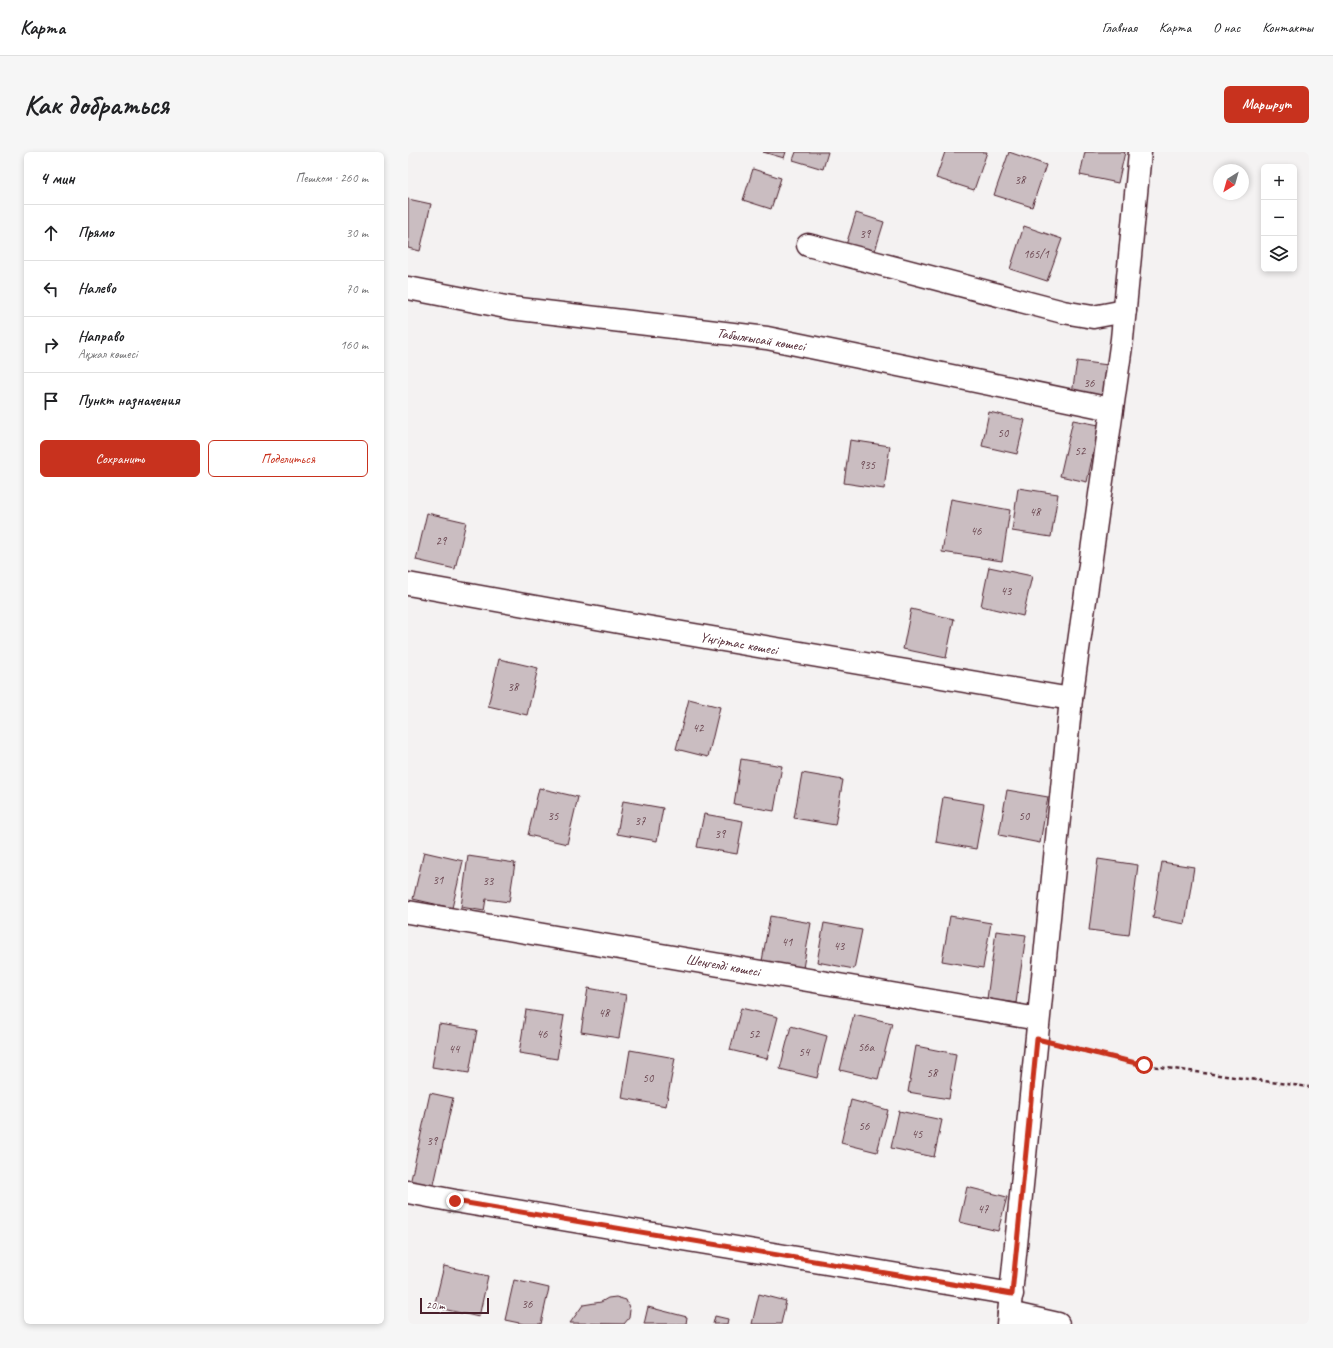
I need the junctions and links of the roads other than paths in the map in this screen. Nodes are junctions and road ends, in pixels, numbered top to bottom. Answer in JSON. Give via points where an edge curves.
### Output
{"nodes":[{"id":1,"x":1140,"y":152,"type":"edge"},
{"id":2,"x":808,"y":245,"type":"dead end"},
{"id":3,"x":408,"y":288,"type":"edge"},
{"id":4,"x":1125,"y":311,"type":"junction"},
{"id":5,"x":1111,"y":409,"type":"junction"},
{"id":6,"x":408,"y":584,"type":"edge"},
{"id":7,"x":1070,"y":700,"type":"junction"},
{"id":8,"x":408,"y":912,"type":"edge"},
{"id":9,"x":1038,"y":1029,"type":"junction"},
{"id":10,"x":408,"y":1192,"type":"edge"},
{"id":11,"x":1010,"y":1311,"type":"edge"},
{"id":12,"x":1058,"y":1324,"type":"edge"}],
"edges":[{"from":1,"to":4,"type":"street"},
{"from":2,"to":4,"type":"street","via":[[1064,312],[1093,317]]},
{"from":3,"to":5,"type":"street","name":"Табылғысай көшесі","via":[[510,308],[767,338]]},
{"from":4,"to":5,"type":"street"},
{"from":5,"to":7,"type":"street"},
{"from":6,"to":7,"type":"street","name":"Үңгіртас көшесі"},
{"from":7,"to":9,"type":"street"},
{"from":8,"to":9,"type":"street","name":"Шеңгелді көшесі"},
{"from":9,"to":11,"type":"street"},
{"from":10,"to":11,"type":"street"},
{"from":11,"to":12,"type":"street"}]}
